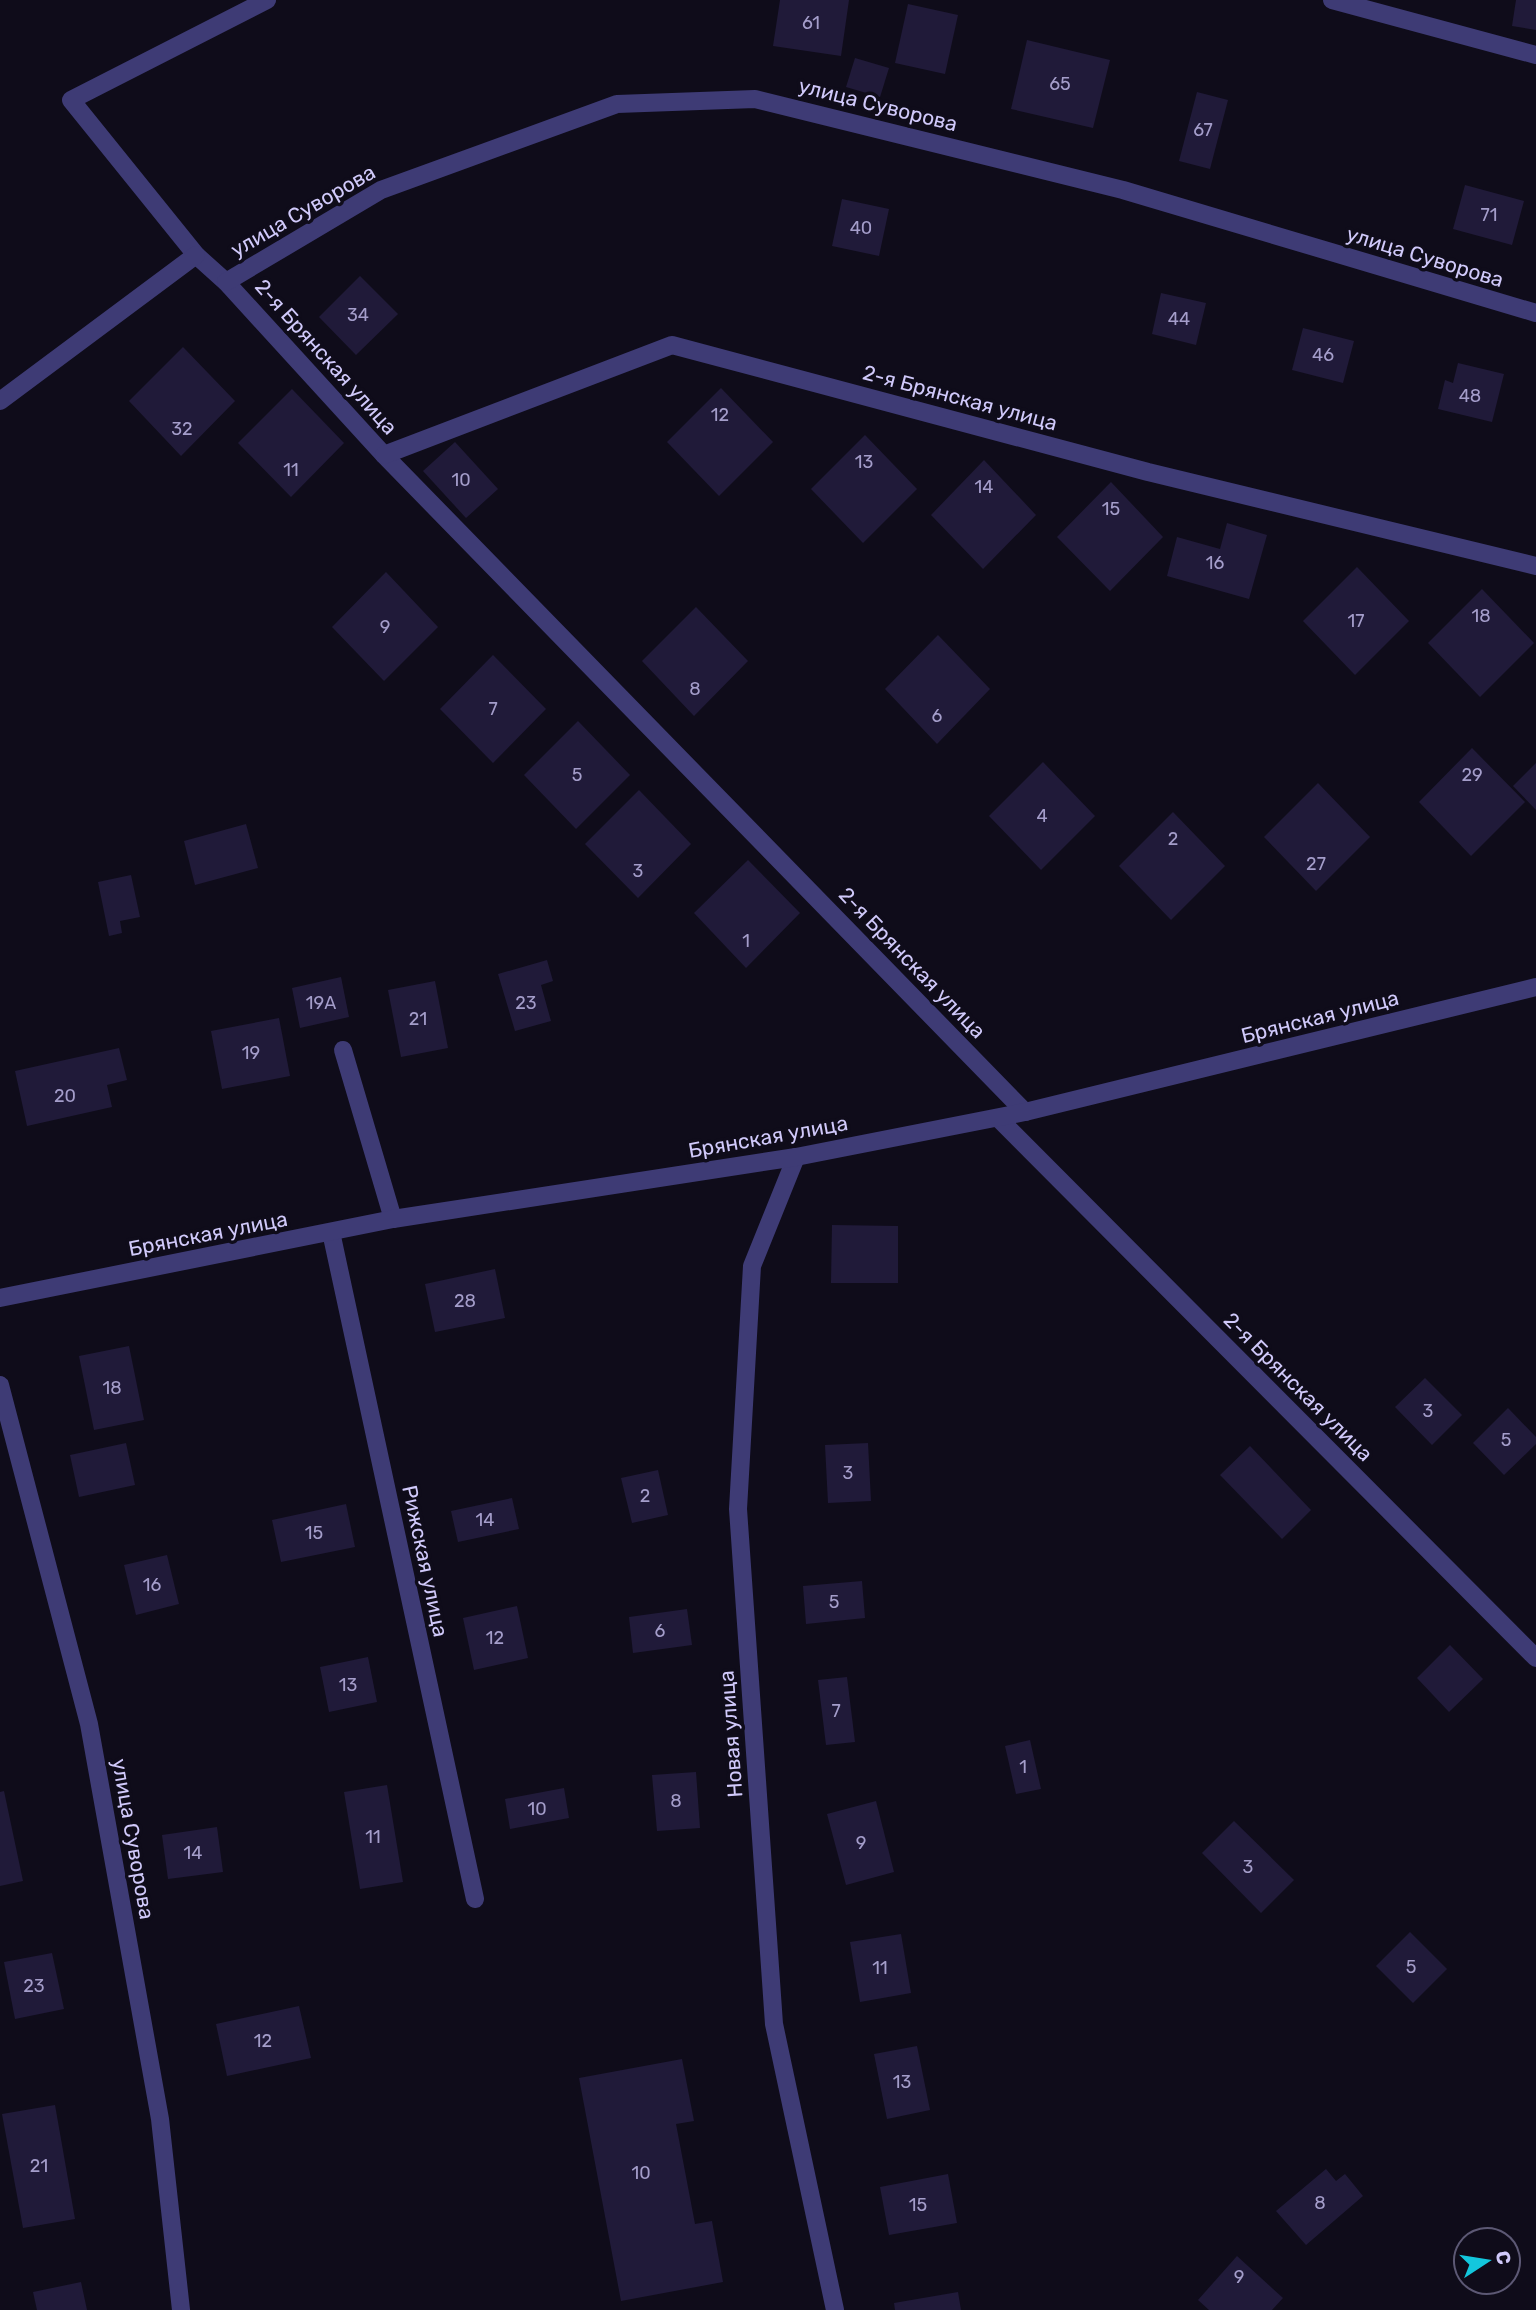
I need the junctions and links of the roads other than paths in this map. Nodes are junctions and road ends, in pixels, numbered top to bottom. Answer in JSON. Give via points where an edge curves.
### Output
{"nodes":[{"id":1,"x":267,"y":0,"type":"edge"},
{"id":2,"x":1332,"y":0,"type":"edge"},
{"id":3,"x":1536,"y":55,"type":"edge"},
{"id":4,"x":196,"y":254,"type":"junction"},
{"id":5,"x":226,"y":282,"type":"junction"},
{"id":6,"x":1536,"y":313,"type":"edge"},
{"id":7,"x":0,"y":401,"type":"edge"},
{"id":8,"x":384,"y":455,"type":"junction"},
{"id":9,"x":1536,"y":566,"type":"edge"},
{"id":10,"x":1536,"y":987,"type":"edge"},
{"id":11,"x":344,"y":1050,"type":"dead end"},
{"id":12,"x":1026,"y":1112,"type":"junction"},
{"id":13,"x":998,"y":1118,"type":"junction"},
{"id":14,"x":796,"y":1157,"type":"junction"},
{"id":15,"x":393,"y":1219,"type":"junction"},
{"id":16,"x":331,"y":1233,"type":"junction"},
{"id":17,"x":0,"y":1298,"type":"edge"},
{"id":18,"x":0,"y":1385,"type":"edge"},
{"id":19,"x":1536,"y":1658,"type":"edge"},
{"id":20,"x":475,"y":1899,"type":"dead end"},
{"id":21,"x":181,"y":2310,"type":"edge"},
{"id":22,"x":835,"y":2310,"type":"edge"}],
"edges":[{"from":1,"to":4,"type":"street","name":"2-я Брянская улица","via":[[71,100]]},
{"from":2,"to":3,"type":"street"},
{"from":4,"to":5,"type":"street","name":"2-я Брянская улица"},
{"from":4,"to":7,"type":"street"},
{"from":5,"to":6,"type":"street","name":"улица Суворова","via":[[381,190],[617,104],[755,99],[1123,190]]},
{"from":5,"to":8,"type":"street","name":"2-я Брянская улица"},
{"from":8,"to":9,"type":"street","name":"2-я Брянская улица","via":[[672,345],[1148,472]]},
{"from":8,"to":12,"type":"street","name":"2-я Брянская улица"},
{"from":10,"to":12,"type":"street","name":"Брянская улица"},
{"from":11,"to":15,"type":"street"},
{"from":12,"to":13,"type":"street","name":"Брянская улица"},
{"from":13,"to":14,"type":"street","name":"Брянская улица"},
{"from":13,"to":19,"type":"street","name":"2-я Брянская улица"},
{"from":14,"to":15,"type":"street","name":"Брянская улица"},
{"from":14,"to":22,"type":"street","name":"Новая улица","via":[[752,1266],[738,1509],[774,2024]]},
{"from":15,"to":16,"type":"street","name":"Брянская улица"},
{"from":16,"to":17,"type":"street","name":"Брянская улица"},
{"from":16,"to":20,"type":"street","name":"Рижская улица"},
{"from":18,"to":21,"type":"street","name":"улица Суворова","via":[[89,1724],[160,2119]]}]}
